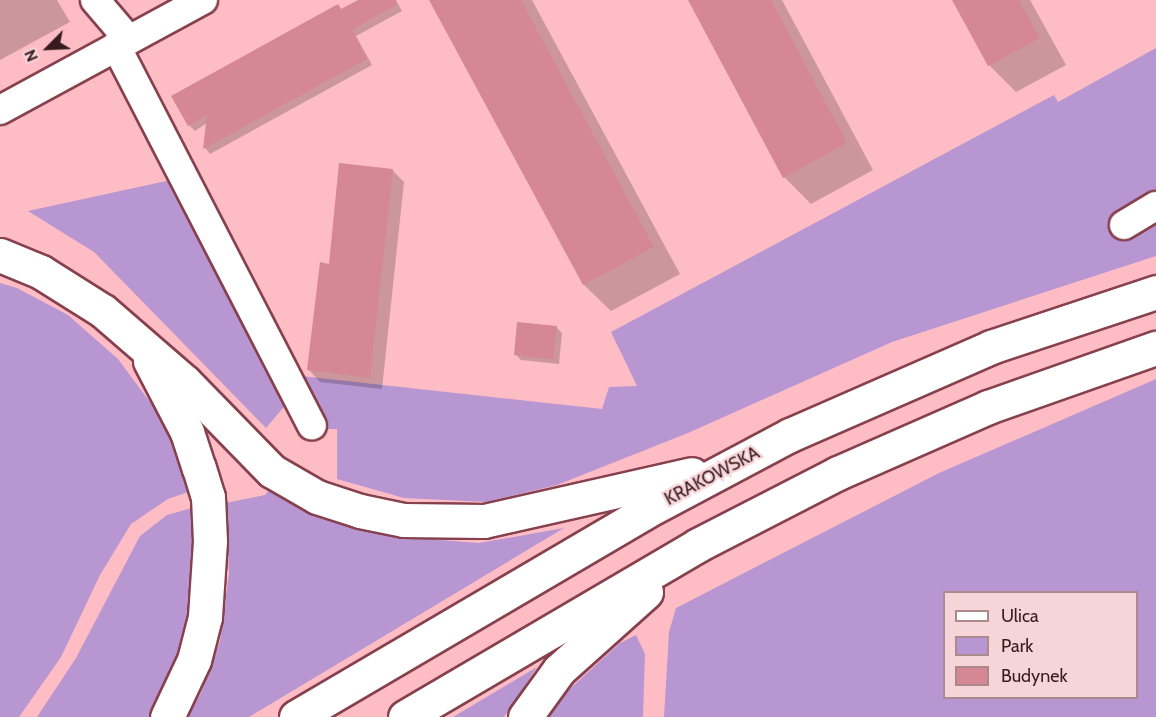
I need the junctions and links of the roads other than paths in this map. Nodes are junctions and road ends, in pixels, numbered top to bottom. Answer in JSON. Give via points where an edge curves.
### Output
{"nodes":[{"id":1,"x":95,"y":0,"type":"edge"},
{"id":2,"x":202,"y":0,"type":"edge"},
{"id":3,"x":122,"y":43,"type":"junction"},
{"id":4,"x":0,"y":110,"type":"edge"},
{"id":5,"x":1156,"y":206,"type":"edge"},
{"id":6,"x":1124,"y":225,"type":"dead end"},
{"id":7,"x":0,"y":255,"type":"edge"},
{"id":8,"x":1156,"y":292,"type":"edge"},
{"id":9,"x":1156,"y":348,"type":"edge"},
{"id":10,"x":144,"y":350,"type":"junction"},
{"id":11,"x":312,"y":425,"type":"dead end"},
{"id":12,"x":732,"y":465,"type":"junction"},
{"id":13,"x":698,"y":545,"type":"junction"},
{"id":14,"x":167,"y":717,"type":"edge"},
{"id":15,"x":296,"y":717,"type":"edge"},
{"id":16,"x":405,"y":717,"type":"edge"},
{"id":17,"x":525,"y":717,"type":"edge"}],
"edges":[{"from":1,"to":3,"type":"street"},
{"from":2,"to":3,"type":"street"},
{"from":3,"to":4,"type":"street"},
{"from":3,"to":11,"type":"street"},
{"from":5,"to":6,"type":"street"},
{"from":7,"to":10,"type":"main road","via":[[72,290],[103,311]]},
{"from":8,"to":12,"type":"main road","name":"KRAKOWSKA","via":[[1042,328],[940,367]]},
{"from":9,"to":13,"type":"main road","via":[[1055,382],[916,437]]},
{"from":10,"to":12,"type":"main road","via":[[185,382],[272,471],[317,496],[404,520],[484,522]]},
{"from":10,"to":14,"type":"main road","via":[[187,432],[208,497],[210,574],[205,617],[194,660]]},
{"from":12,"to":15,"type":"main road","name":"KRAKOWSKA","via":[[529,578]]},
{"from":13,"to":16,"type":"main road"},
{"from":13,"to":17,"type":"main road","via":[[559,670]]}]}
